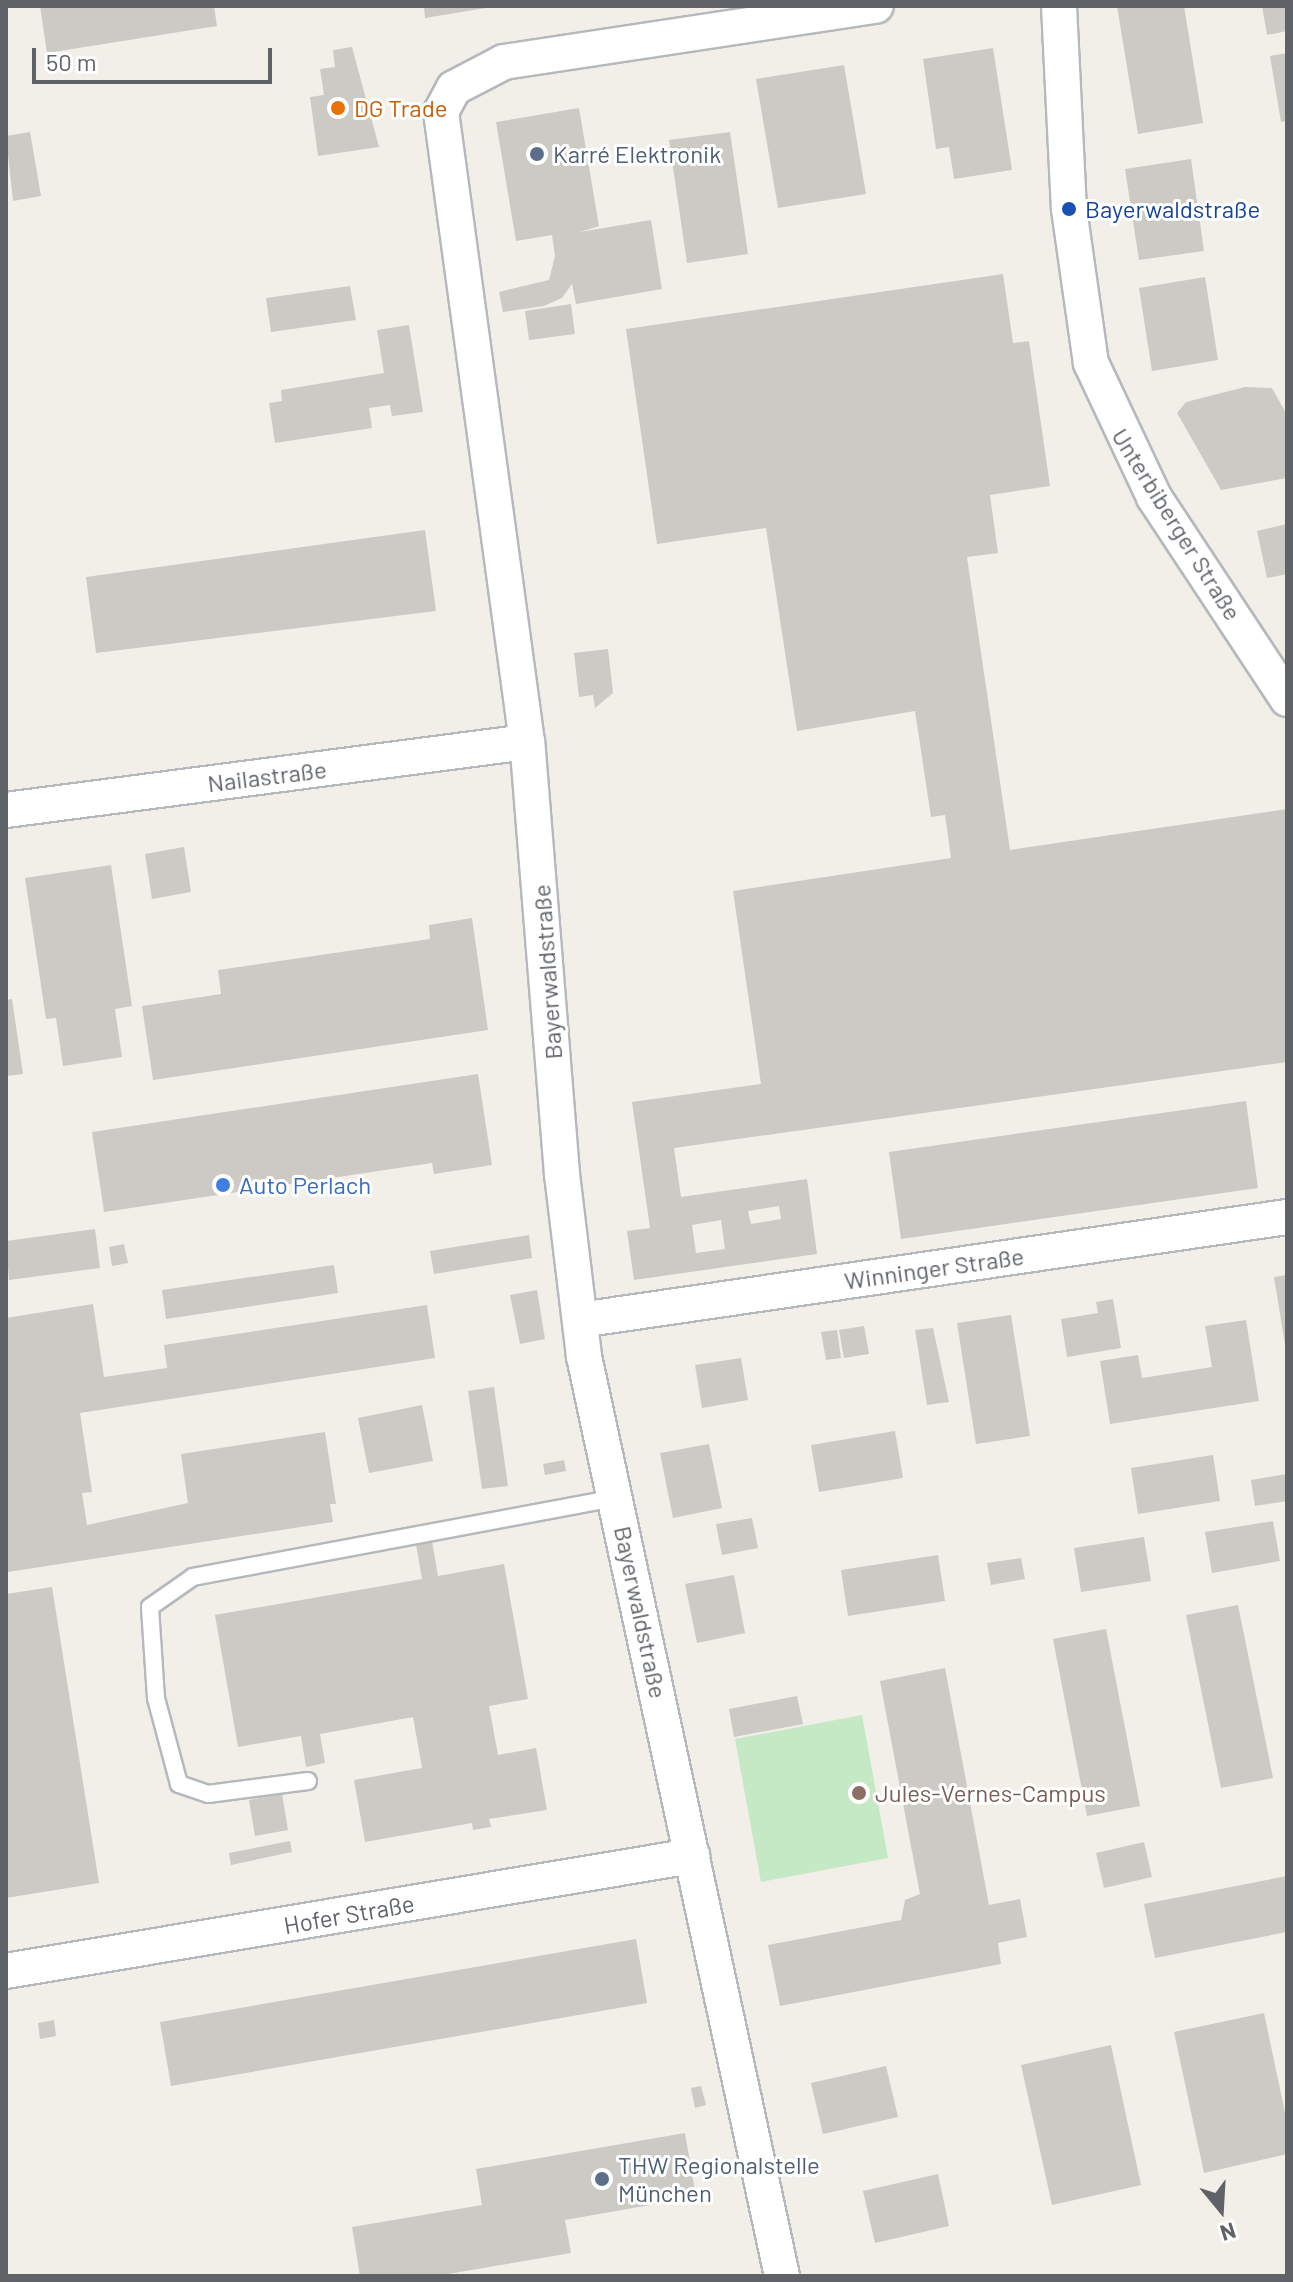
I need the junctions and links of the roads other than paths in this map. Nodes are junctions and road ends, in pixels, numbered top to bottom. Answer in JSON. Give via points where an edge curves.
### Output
{"nodes":[{"id":1,"x":876,"y":6,"type":"edge"},
{"id":2,"x":1059,"y":6,"type":"edge"},
{"id":3,"x":1287,"y":699,"type":"edge"},
{"id":4,"x":527,"y":742,"type":"junction"},
{"id":5,"x":6,"y":810,"type":"edge"},
{"id":6,"x":1287,"y":1217,"type":"edge"},
{"id":7,"x":580,"y":1320,"type":"junction"},
{"id":8,"x":617,"y":1498,"type":"junction"},
{"id":9,"x":308,"y":1781,"type":"dead end"},
{"id":10,"x":692,"y":1856,"type":"junction"},
{"id":11,"x":6,"y":1971,"type":"edge"},
{"id":12,"x":782,"y":2276,"type":"edge"}],
"edges":[{"from":1,"to":4,"type":"street","name":"Bayerwaldstraße","via":[[504,62],[454,88],[441,112]]},
{"from":2,"to":3,"type":"street","name":"Unterbiberger Straße","via":[[1069,209],[1091,363],[1154,497]]},
{"from":4,"to":5,"type":"street","name":"Nailastraße"},
{"from":4,"to":7,"type":"street","name":"Bayerwaldstraße"},
{"from":6,"to":7,"type":"street","name":"Winninger Straße"},
{"from":7,"to":8,"type":"street","name":"Bayerwaldstraße"},
{"from":8,"to":9,"type":"lane","via":[[193,1577],[150,1607],[156,1698],[179,1784],[208,1794]]},
{"from":8,"to":10,"type":"street","name":"Bayerwaldstraße"},
{"from":10,"to":11,"type":"street","name":"Hofer Straße"},
{"from":10,"to":12,"type":"street","name":"Bayerwaldstraße"}]}
